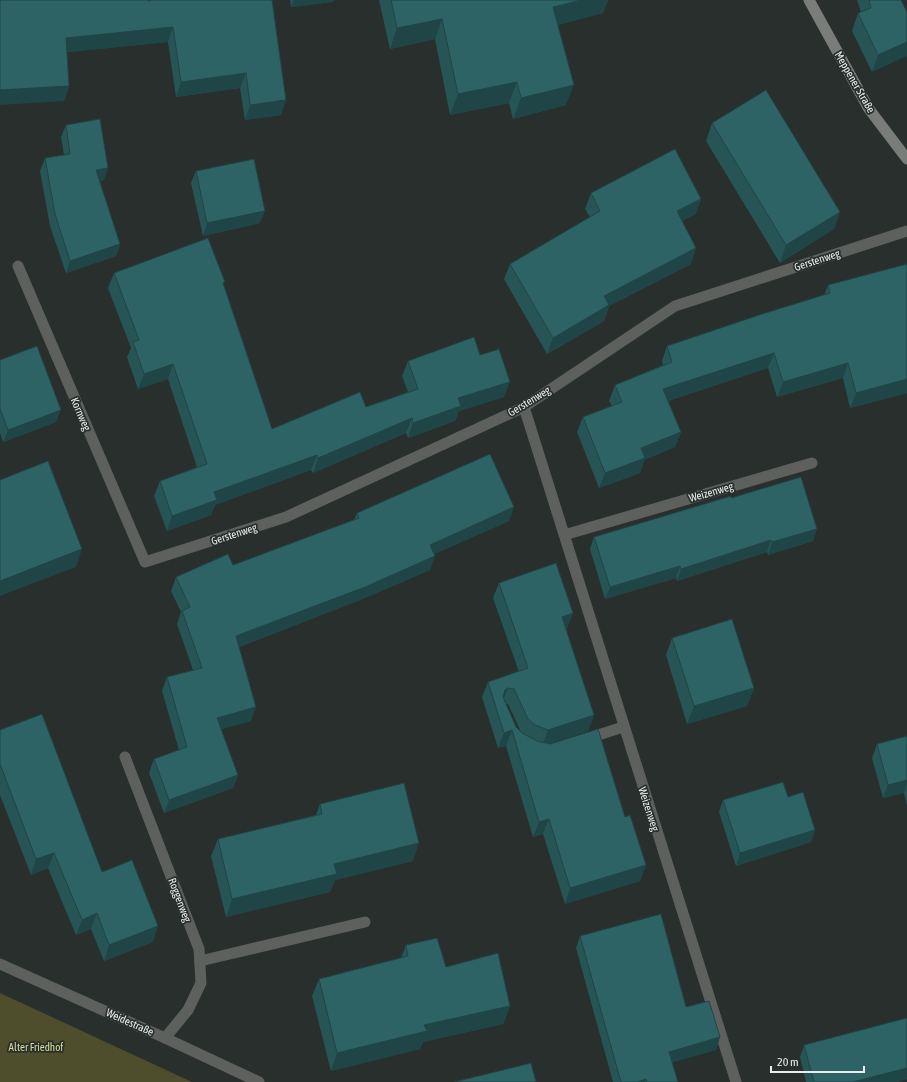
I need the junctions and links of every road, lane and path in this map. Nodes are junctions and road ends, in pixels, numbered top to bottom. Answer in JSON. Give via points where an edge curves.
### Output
{"nodes":[{"id":1,"x":809,"y":0,"type":"edge"},
{"id":2,"x":907,"y":159,"type":"edge"},
{"id":3,"x":907,"y":230,"type":"edge"},
{"id":4,"x":18,"y":266,"type":"dead end"},
{"id":5,"x":524,"y":407,"type":"junction"},
{"id":6,"x":812,"y":462,"type":"dead end"},
{"id":7,"x":564,"y":535,"type":"junction"},
{"id":8,"x":145,"y":562,"type":"joint"},
{"id":9,"x":623,"y":727,"type":"junction"},
{"id":10,"x":572,"y":743,"type":"edge"},
{"id":11,"x":125,"y":757,"type":"dead end"},
{"id":12,"x":365,"y":922,"type":"dead end"},
{"id":13,"x":200,"y":961,"type":"junction"},
{"id":14,"x":0,"y":964,"type":"edge"},
{"id":15,"x":166,"y":1038,"type":"junction"},
{"id":16,"x":259,"y":1082,"type":"edge"},
{"id":17,"x":736,"y":1082,"type":"edge"}],
"edges":[{"from":1,"to":2,"type":"main road","name":"Meppener Straße","via":[[869,108]]},
{"from":3,"to":5,"type":"street","name":"Gerstenweg","via":[[675,306]]},
{"from":4,"to":8,"type":"street","name":"Kornweg"},
{"from":5,"to":7,"type":"street","name":"Weizenweg"},
{"from":5,"to":8,"type":"street","name":"Gerstenweg","via":[[286,517]]},
{"from":6,"to":7,"type":"street","name":"Weizenweg"},
{"from":7,"to":9,"type":"street","name":"Weizenweg"},
{"from":9,"to":10,"type":"street"},
{"from":9,"to":17,"type":"street","name":"Weizenweg"},
{"from":11,"to":13,"type":"street","name":"Roggenweg","via":[[199,949]]},
{"from":12,"to":13,"type":"street"},
{"from":13,"to":15,"type":"street","name":"Roggenweg","via":[[201,983],[188,1010]]},
{"from":14,"to":15,"type":"street","name":"Weidestraße"},
{"from":15,"to":16,"type":"street","name":"Weidestraße"}]}
